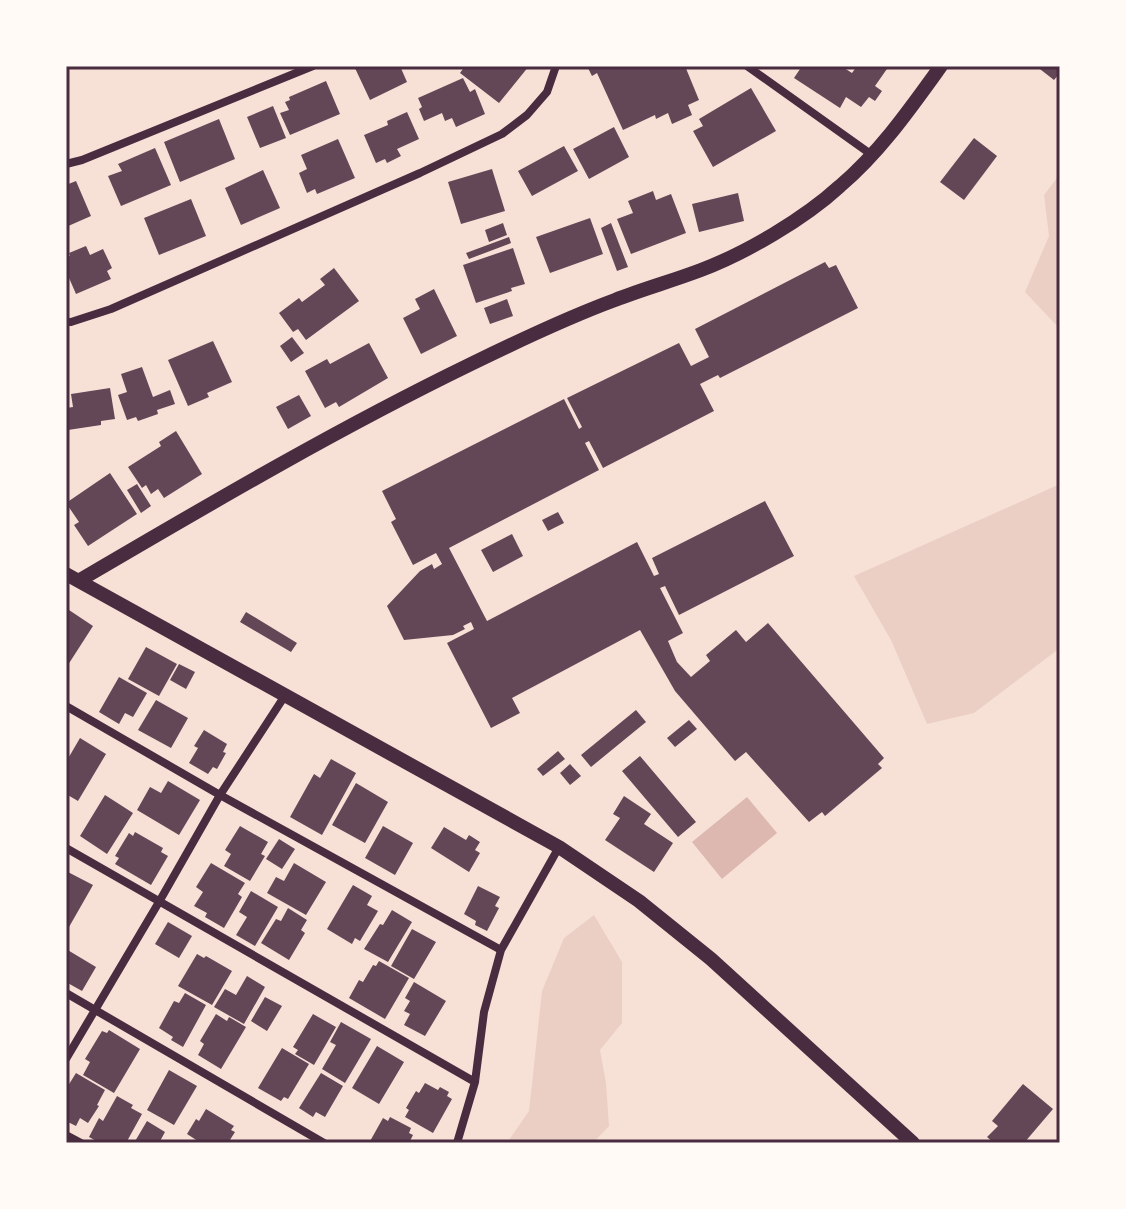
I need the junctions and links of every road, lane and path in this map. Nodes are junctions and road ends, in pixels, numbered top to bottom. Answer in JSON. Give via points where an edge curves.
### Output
{"nodes":[{"id":1,"x":313,"y":66,"type":"edge"},
{"id":2,"x":556,"y":66,"type":"edge"},
{"id":3,"x":747,"y":66,"type":"edge"},
{"id":4,"x":941,"y":66,"type":"edge"},
{"id":5,"x":873,"y":156,"type":"junction"},
{"id":6,"x":66,"y":164,"type":"edge"},
{"id":7,"x":66,"y":322,"type":"edge"},
{"id":8,"x":73,"y":577,"type":"edge"},
{"id":9,"x":286,"y":694,"type":"junction"},
{"id":10,"x":66,"y":706,"type":"edge"},
{"id":11,"x":220,"y":795,"type":"junction"},
{"id":12,"x":559,"y":847,"type":"junction"},
{"id":13,"x":66,"y":848,"type":"edge"},
{"id":14,"x":159,"y":902,"type":"junction"},
{"id":15,"x":501,"y":950,"type":"junction"},
{"id":16,"x":66,"y":993,"type":"edge"},
{"id":17,"x":95,"y":1011,"type":"junction"},
{"id":18,"x":66,"y":1059,"type":"edge"},
{"id":19,"x":475,"y":1082,"type":"junction"},
{"id":20,"x":66,"y":1135,"type":"edge"},
{"id":21,"x":81,"y":1143,"type":"edge"},
{"id":22,"x":324,"y":1143,"type":"edge"},
{"id":23,"x":457,"y":1143,"type":"edge"},
{"id":24,"x":913,"y":1143,"type":"edge"}],
"edges":[{"from":1,"to":6,"type":"street"},
{"from":2,"to":7,"type":"street","via":[[547,92],[502,134],[111,309]]},
{"from":3,"to":5,"type":"street"},
{"from":4,"to":5,"type":"street"},
{"from":5,"to":8,"type":"street","via":[[839,188],[757,243],[524,338]]},
{"from":8,"to":9,"type":"street"},
{"from":9,"to":11,"type":"street"},
{"from":9,"to":12,"type":"street"},
{"from":10,"to":11,"type":"street"},
{"from":11,"to":14,"type":"street"},
{"from":11,"to":15,"type":"street"},
{"from":12,"to":15,"type":"street"},
{"from":12,"to":24,"type":"street","via":[[711,959]]},
{"from":13,"to":14,"type":"street"},
{"from":14,"to":17,"type":"street"},
{"from":14,"to":19,"type":"street"},
{"from":15,"to":19,"type":"street","via":[[484,1012]]},
{"from":16,"to":17,"type":"street"},
{"from":17,"to":18,"type":"street"},
{"from":17,"to":22,"type":"street"},
{"from":19,"to":23,"type":"street"},
{"from":20,"to":21,"type":"street"}]}
